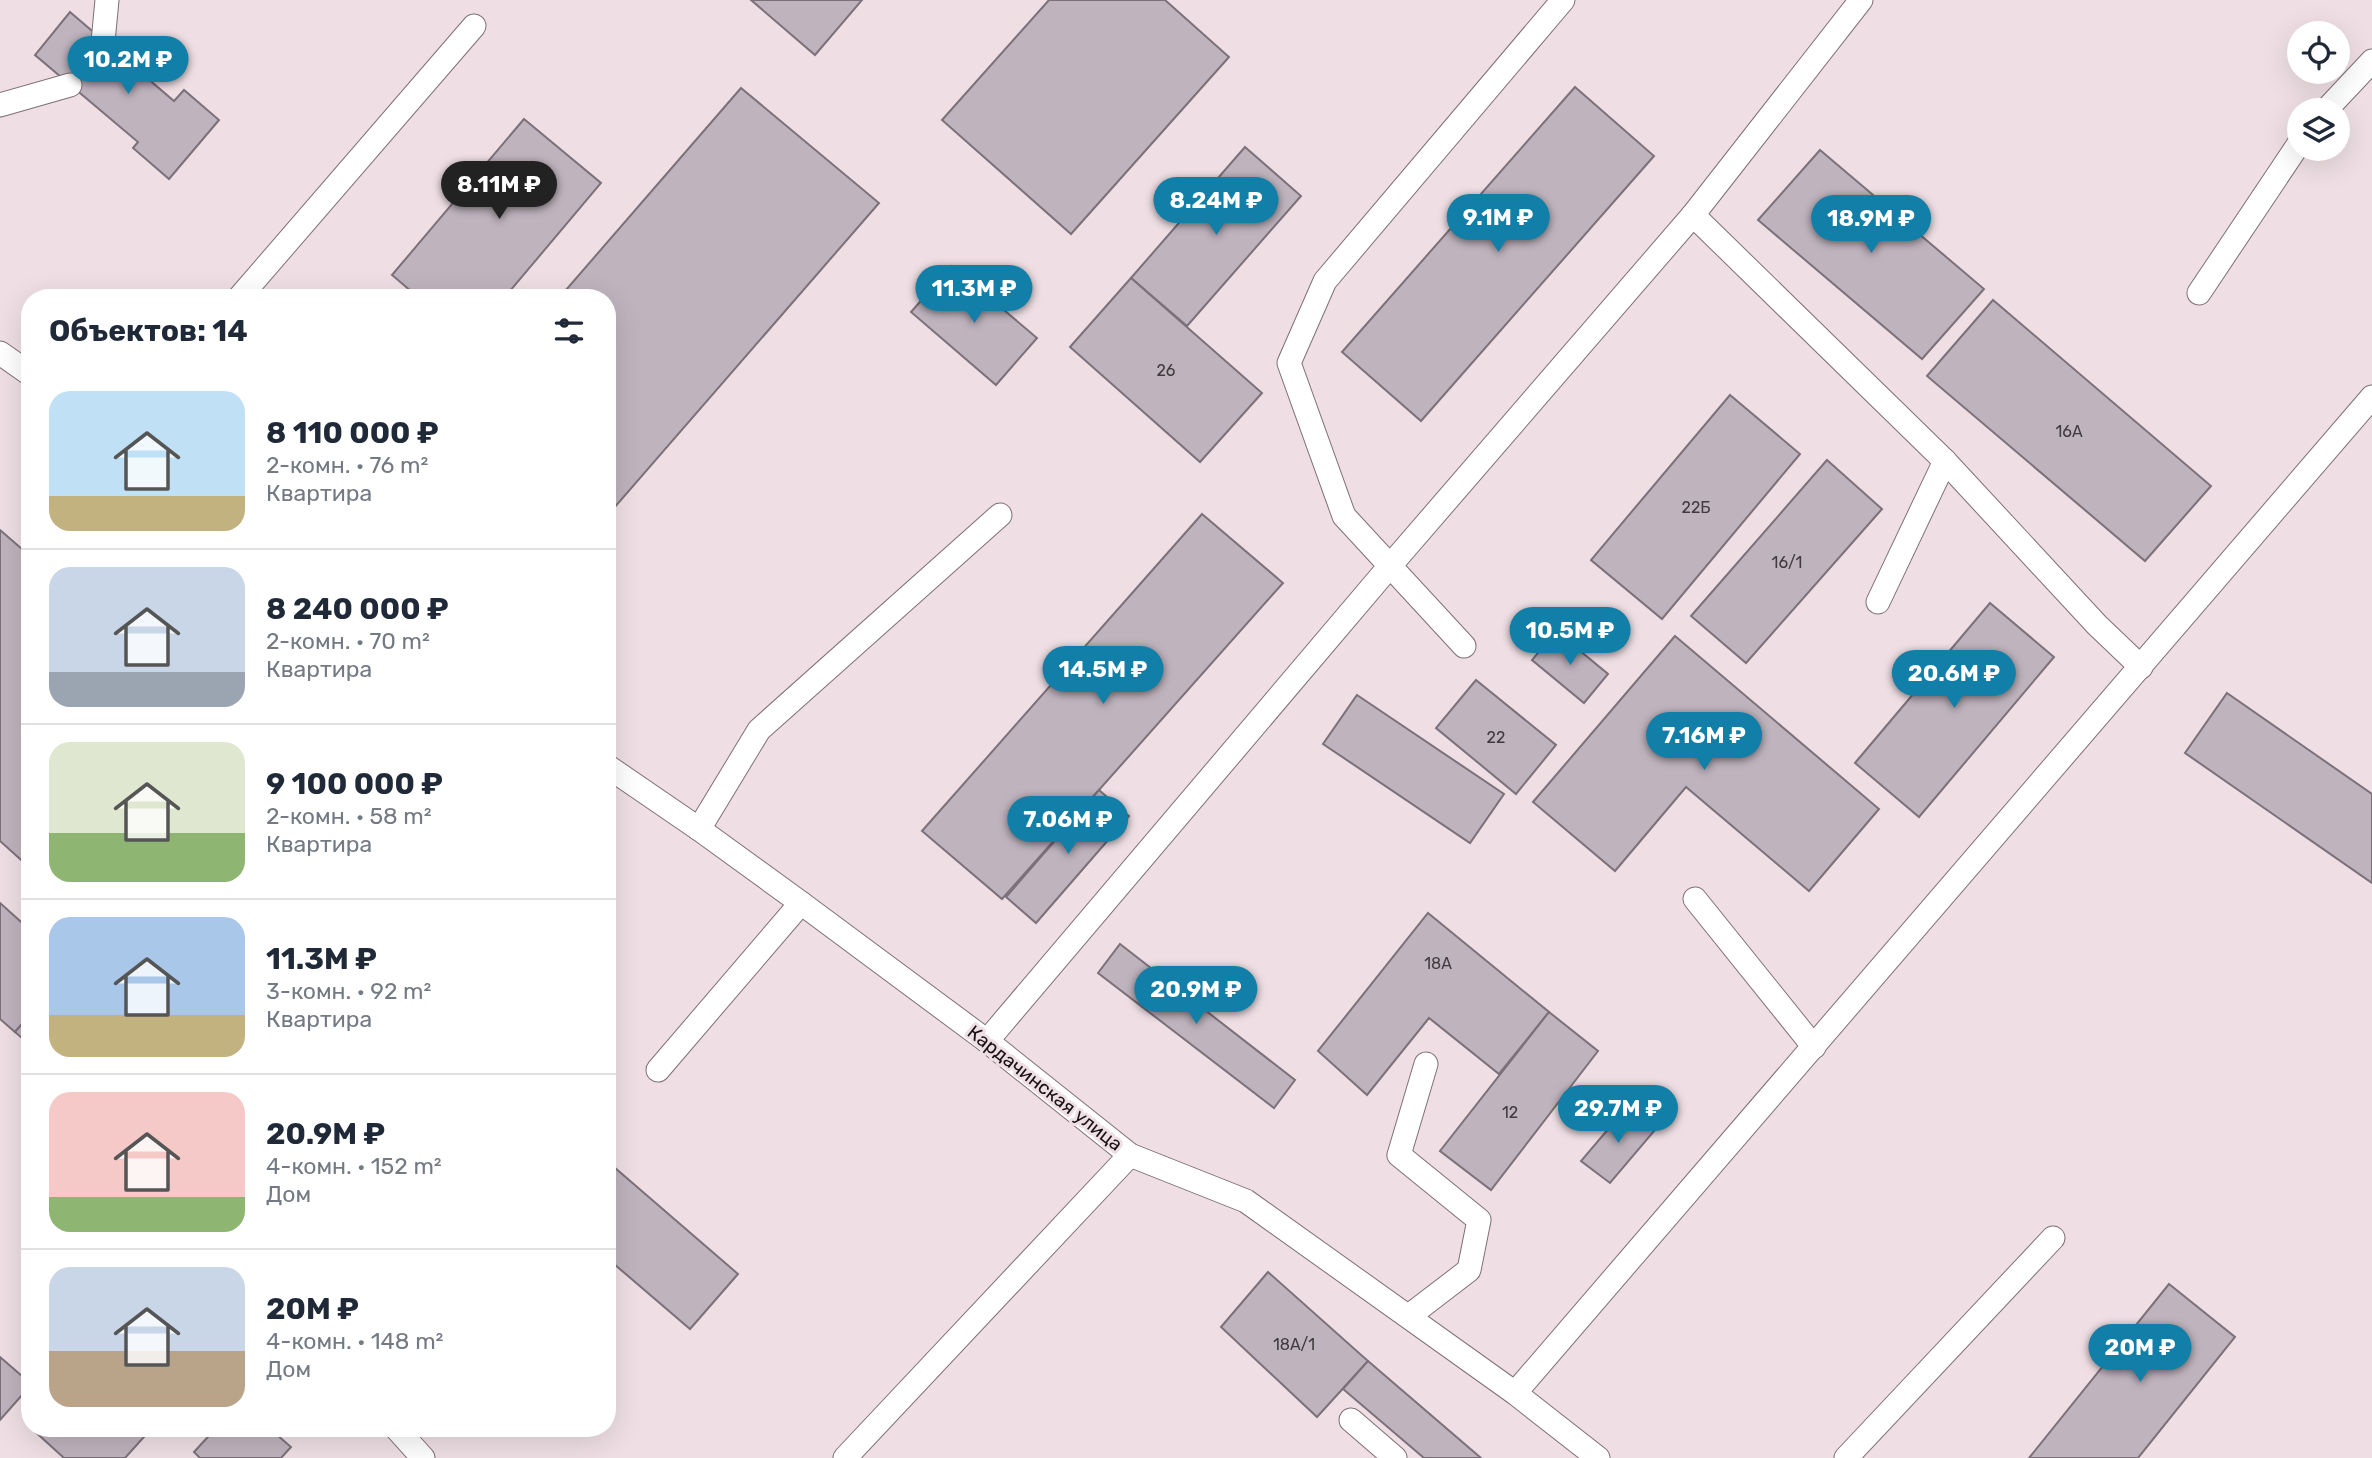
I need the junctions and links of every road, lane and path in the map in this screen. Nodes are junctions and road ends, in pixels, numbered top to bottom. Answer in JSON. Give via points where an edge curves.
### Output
{"nodes":[{"id":1,"x":107,"y":0,"type":"edge"},
{"id":2,"x":1563,"y":0,"type":"edge"},
{"id":3,"x":1861,"y":0,"type":"edge"},
{"id":4,"x":474,"y":26,"type":"dead end"},
{"id":5,"x":103,"y":42,"type":"dead end"},
{"id":6,"x":2372,"y":61,"type":"edge"},
{"id":7,"x":70,"y":85,"type":"dead end"},
{"id":8,"x":2337,"y":98,"type":"edge"},
{"id":9,"x":0,"y":105,"type":"edge"},
{"id":10,"x":2287,"y":161,"type":"edge"},
{"id":11,"x":1693,"y":215,"type":"junction"},
{"id":12,"x":247,"y":289,"type":"edge"},
{"id":13,"x":2199,"y":293,"type":"dead end"},
{"id":14,"x":0,"y":353,"type":"edge"},
{"id":15,"x":21,"y":368,"type":"edge"},
{"id":16,"x":2372,"y":397,"type":"edge"},
{"id":17,"x":1945,"y":461,"type":"junction"},
{"id":18,"x":1000,"y":514,"type":"dead end"},
{"id":19,"x":1389,"y":567,"type":"junction"},
{"id":20,"x":1878,"y":603,"type":"dead end"},
{"id":21,"x":1464,"y":646,"type":"dead end"},
{"id":22,"x":2141,"y":667,"type":"junction"},
{"id":23,"x":616,"y":772,"type":"edge"},
{"id":24,"x":699,"y":828,"type":"junction"},
{"id":25,"x":1695,"y":899,"type":"dead end"},
{"id":26,"x":801,"y":903,"type":"junction"},
{"id":27,"x":987,"y":1041,"type":"junction"},
{"id":28,"x":1814,"y":1047,"type":"junction"},
{"id":29,"x":1426,"y":1064,"type":"dead end"},
{"id":30,"x":658,"y":1070,"type":"dead end"},
{"id":31,"x":1130,"y":1155,"type":"junction"},
{"id":32,"x":2053,"y":1238,"type":"dead end"},
{"id":33,"x":1409,"y":1316,"type":"junction"},
{"id":34,"x":1516,"y":1393,"type":"junction"},
{"id":35,"x":1351,"y":1420,"type":"dead end"},
{"id":36,"x":404,"y":1437,"type":"edge"},
{"id":37,"x":423,"y":1458,"type":"edge"},
{"id":38,"x":845,"y":1458,"type":"edge"},
{"id":39,"x":1395,"y":1458,"type":"edge"},
{"id":40,"x":1598,"y":1458,"type":"edge"},
{"id":41,"x":1846,"y":1458,"type":"edge"}],
"edges":[{"from":1,"to":5,"type":"lane"},
{"from":2,"to":19,"type":"lane","via":[[1325,281],[1289,363],[1344,516]]},
{"from":3,"to":11,"type":"lane"},
{"from":4,"to":12,"type":"lane"},
{"from":6,"to":8,"type":"lane"},
{"from":7,"to":9,"type":"lane"},
{"from":10,"to":13,"type":"lane"},
{"from":11,"to":17,"type":"lane"},
{"from":11,"to":19,"type":"lane"},
{"from":14,"to":15,"type":"lane"},
{"from":16,"to":22,"type":"lane"},
{"from":17,"to":20,"type":"lane"},
{"from":17,"to":22,"type":"lane"},
{"from":18,"to":24,"type":"lane","via":[[758,730]]},
{"from":19,"to":21,"type":"lane"},
{"from":19,"to":27,"type":"lane"},
{"from":22,"to":28,"type":"lane"},
{"from":23,"to":24,"type":"lane","name":"Кардачинская улица"},
{"from":24,"to":26,"type":"lane","name":"Кардачинская улица"},
{"from":25,"to":28,"type":"lane"},
{"from":26,"to":27,"type":"lane","name":"Кардачинская улица"},
{"from":26,"to":30,"type":"lane"},
{"from":27,"to":31,"type":"lane","name":"Кардачинская улица"},
{"from":28,"to":34,"type":"lane"},
{"from":29,"to":33,"type":"lane","via":[[1399,1155],[1479,1220],[1469,1269]]},
{"from":31,"to":33,"type":"lane","name":"Кардачинская улица","via":[[1246,1201]]},
{"from":31,"to":38,"type":"lane"},
{"from":32,"to":41,"type":"lane"},
{"from":33,"to":34,"type":"lane","name":"Кардачинская улица"},
{"from":34,"to":40,"type":"lane","name":"Кардачинская улица"},
{"from":35,"to":39,"type":"lane"},
{"from":36,"to":37,"type":"lane"}]}
